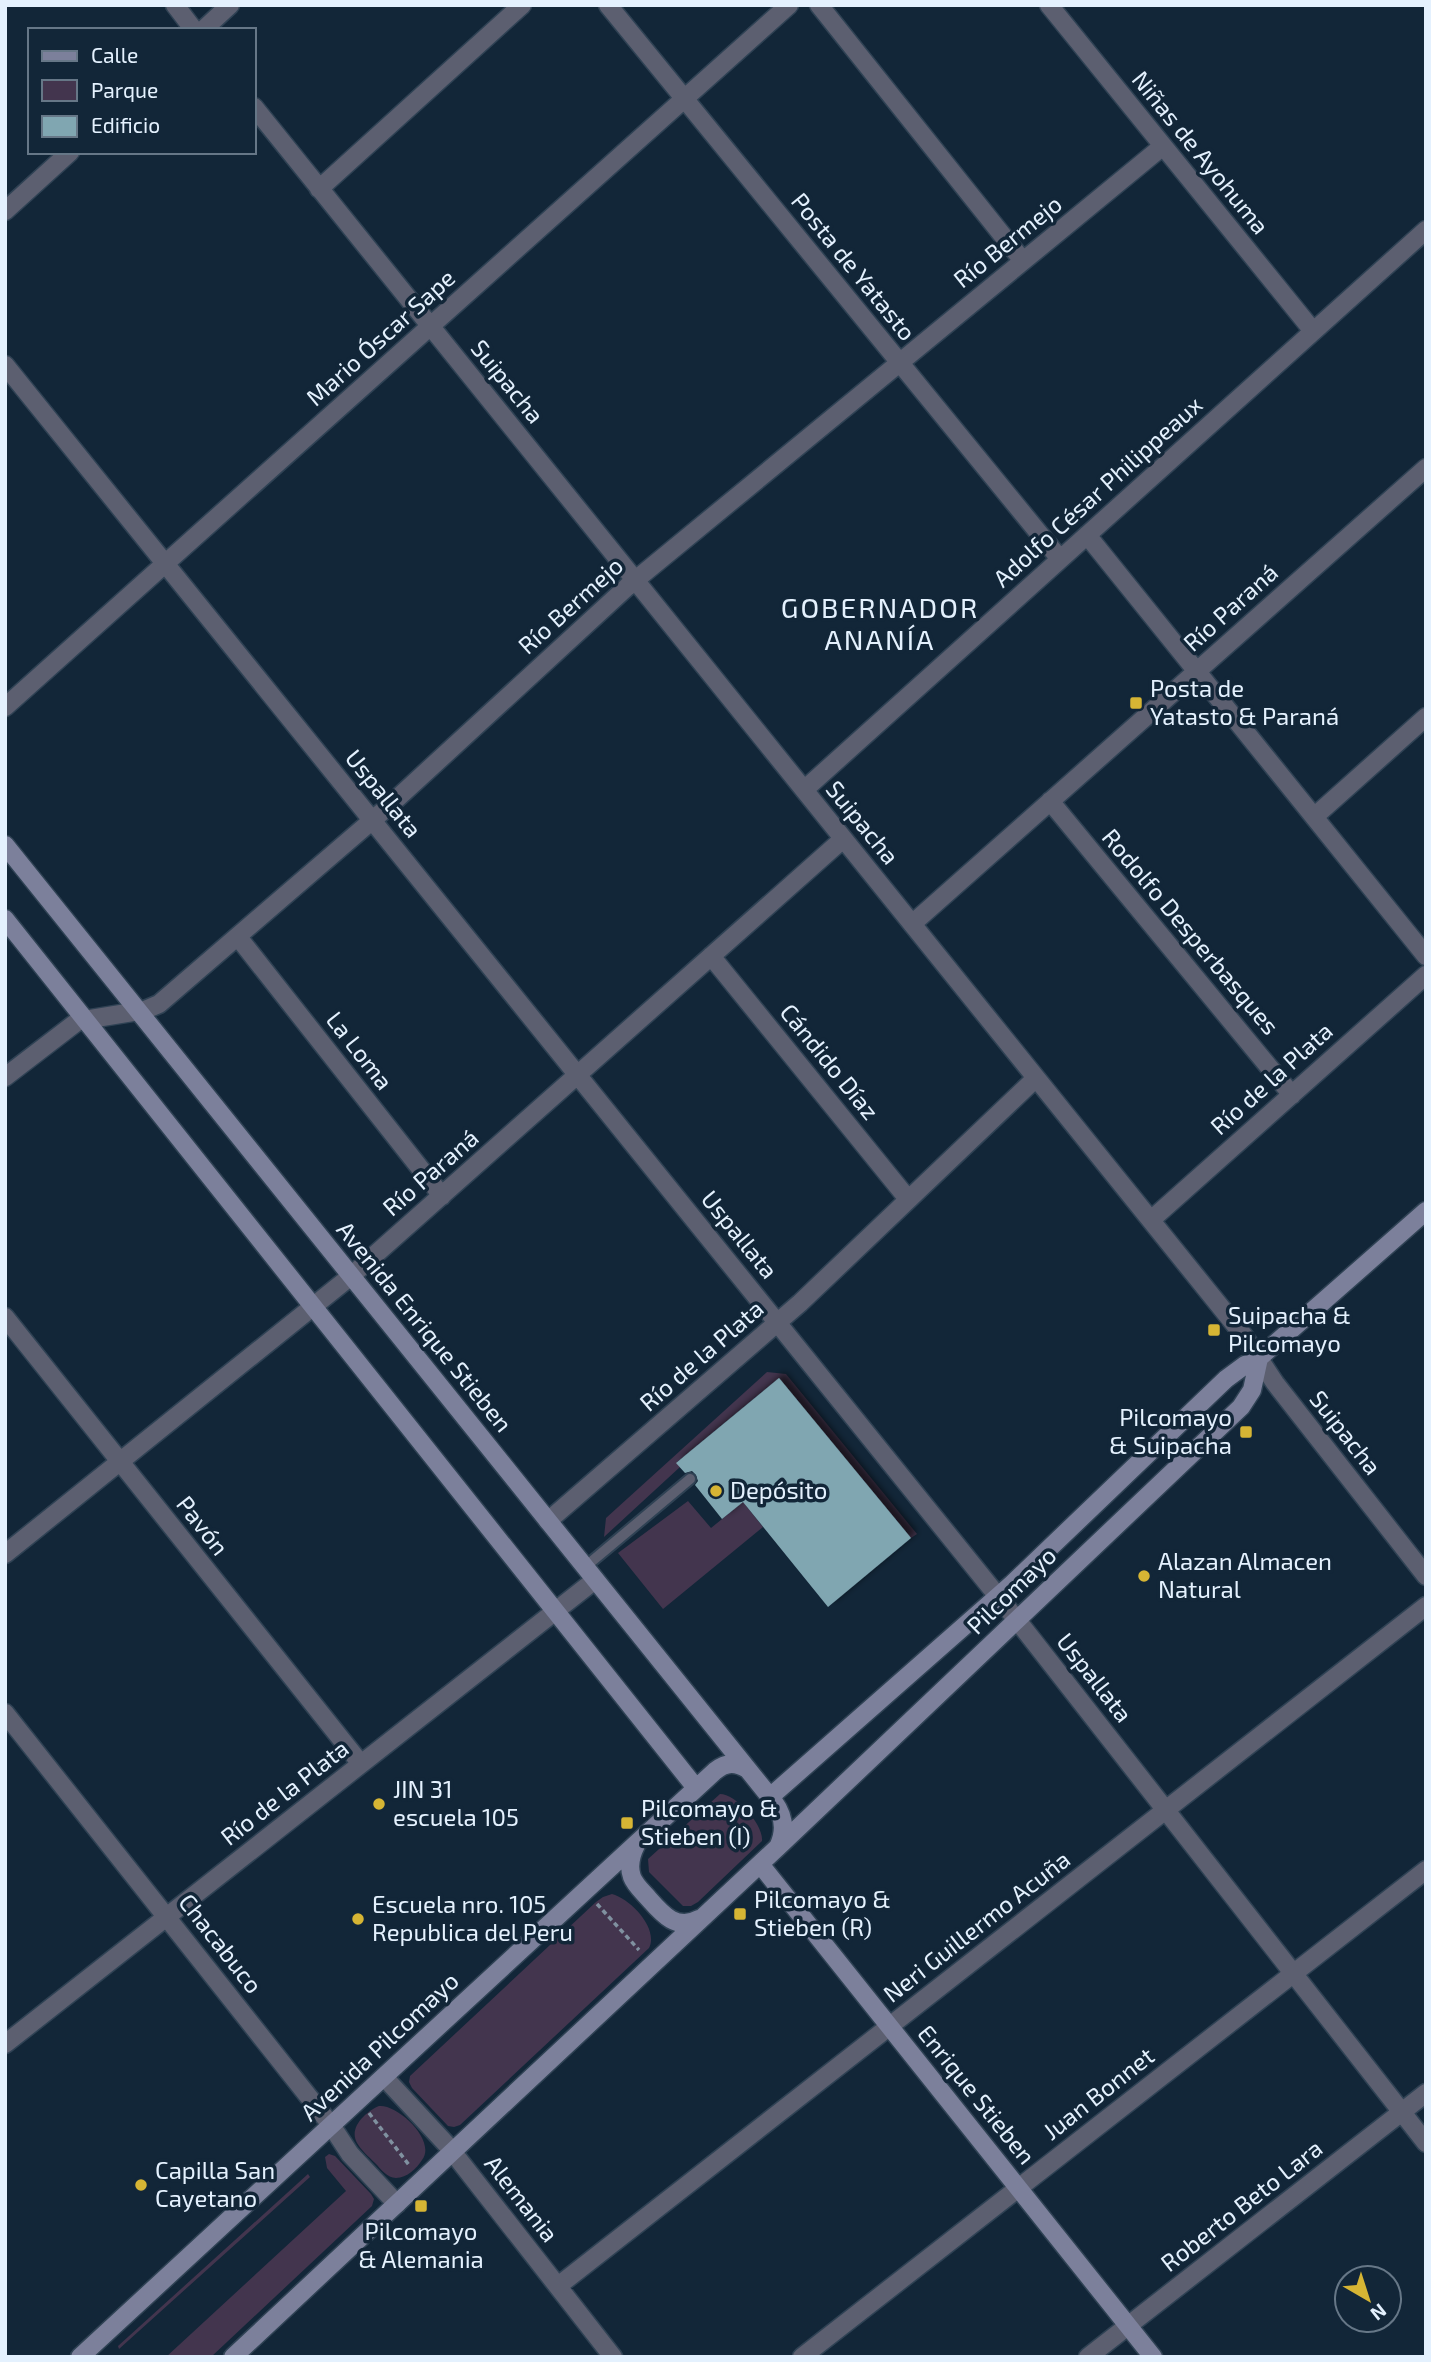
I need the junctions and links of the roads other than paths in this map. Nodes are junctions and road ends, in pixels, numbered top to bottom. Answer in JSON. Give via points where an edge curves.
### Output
{"nodes":[{"id":1,"x":175,"y":5,"type":"edge"},
{"id":2,"x":230,"y":5,"type":"edge"},
{"id":3,"x":522,"y":5,"type":"edge"},
{"id":4,"x":608,"y":5,"type":"edge"},
{"id":5,"x":789,"y":5,"type":"edge"},
{"id":6,"x":819,"y":5,"type":"edge"},
{"id":7,"x":1049,"y":5,"type":"edge"},
{"id":8,"x":192,"y":28,"type":"edge"},
{"id":9,"x":206,"y":28,"type":"edge"},
{"id":10,"x":685,"y":99,"type":"junction"},
{"id":11,"x":256,"y":110,"type":"edge"},
{"id":12,"x":1163,"y":146,"type":"junction"},
{"id":13,"x":68,"y":154,"type":"edge"},
{"id":14,"x":319,"y":189,"type":"junction"},
{"id":15,"x":5,"y":211,"type":"edge"},
{"id":16,"x":1426,"y":230,"type":"edge"},
{"id":17,"x":1023,"y":261,"type":"junction"},
{"id":18,"x":430,"y":327,"type":"junction"},
{"id":19,"x":1313,"y":331,"type":"junction"},
{"id":20,"x":900,"y":363,"type":"junction"},
{"id":21,"x":5,"y":365,"type":"edge"},
{"id":22,"x":1426,"y":468,"type":"edge"},
{"id":23,"x":1087,"y":536,"type":"junction"},
{"id":24,"x":1060,"y":559,"type":"junction"},
{"id":25,"x":166,"y":564,"type":"junction"},
{"id":26,"x":635,"y":581,"type":"junction"},
{"id":27,"x":1196,"y":672,"type":"junction"},
{"id":28,"x":5,"y":707,"type":"edge"},
{"id":29,"x":1426,"y":717,"type":"edge"},
{"id":30,"x":804,"y":790,"type":"junction"},
{"id":31,"x":1050,"y":801,"type":"junction"},
{"id":32,"x":1314,"y":817,"type":"junction"},
{"id":33,"x":373,"y":820,"type":"junction"},
{"id":34,"x":843,"y":839,"type":"junction"},
{"id":35,"x":5,"y":845,"type":"edge"},
{"id":36,"x":5,"y":919,"type":"edge"},
{"id":37,"x":912,"y":924,"type":"junction"},
{"id":38,"x":238,"y":937,"type":"junction"},
{"id":39,"x":712,"y":956,"type":"junction"},
{"id":40,"x":1426,"y":956,"type":"edge"},
{"id":41,"x":1426,"y":975,"type":"edge"},
{"id":42,"x":138,"y":1011,"type":"junction"},
{"id":43,"x":85,"y":1019,"type":"junction"},
{"id":44,"x":579,"y":1075,"type":"junction"},
{"id":45,"x":5,"y":1077,"type":"edge"},
{"id":46,"x":1036,"y":1078,"type":"junction"},
{"id":47,"x":1292,"y":1095,"type":"junction"},
{"id":48,"x":442,"y":1196,"type":"junction"},
{"id":49,"x":908,"y":1199,"type":"junction"},
{"id":50,"x":1426,"y":1211,"type":"edge"},
{"id":51,"x":1151,"y":1220,"type":"junction"},
{"id":52,"x":351,"y":1276,"type":"junction"},
{"id":53,"x":313,"y":1306,"type":"junction"},
{"id":54,"x":5,"y":1317,"type":"edge"},
{"id":55,"x":778,"y":1322,"type":"junction"},
{"id":56,"x":1259,"y":1358,"type":"junction"},
{"id":57,"x":120,"y":1461,"type":"junction"},
{"id":58,"x":690,"y":1479,"type":"dead end"},
{"id":59,"x":548,"y":1521,"type":"junction"},
{"id":60,"x":5,"y":1554,"type":"edge"},
{"id":61,"x":590,"y":1573,"type":"junction"},
{"id":62,"x":1426,"y":1576,"type":"edge"},
{"id":63,"x":998,"y":1596,"type":"junction"},
{"id":64,"x":1426,"y":1606,"type":"edge"},
{"id":65,"x":555,"y":1611,"type":"junction"},
{"id":66,"x":1017,"y":1620,"type":"junction"},
{"id":67,"x":5,"y":1713,"type":"edge"},
{"id":68,"x":361,"y":1765,"type":"junction"},
{"id":69,"x":750,"y":1773,"type":"junction"},
{"id":70,"x":696,"y":1788,"type":"junction"},
{"id":71,"x":770,"y":1797,"type":"junction"},
{"id":72,"x":1166,"y":1809,"type":"junction"},
{"id":73,"x":641,"y":1839,"type":"junction"},
{"id":74,"x":778,"y":1847,"type":"junction"},
{"id":75,"x":760,"y":1864,"type":"junction"},
{"id":76,"x":1426,"y":1870,"type":"edge"},
{"id":77,"x":708,"y":1913,"type":"junction"},
{"id":78,"x":167,"y":1917,"type":"junction"},
{"id":79,"x":1293,"y":1973,"type":"junction"},
{"id":80,"x":889,"y":2026,"type":"junction"},
{"id":81,"x":5,"y":2044,"type":"edge"},
{"id":82,"x":384,"y":2077,"type":"junction"},
{"id":83,"x":1426,"y":2094,"type":"edge"},
{"id":84,"x":1401,"y":2112,"type":"junction"},
{"id":85,"x":331,"y":2124,"type":"junction"},
{"id":86,"x":1426,"y":2143,"type":"edge"},
{"id":87,"x":453,"y":2151,"type":"junction"},
{"id":88,"x":1018,"y":2188,"type":"junction"},
{"id":89,"x":397,"y":2204,"type":"junction"},
{"id":90,"x":558,"y":2286,"type":"junction"},
{"id":91,"x":1128,"y":2326,"type":"junction"},
{"id":92,"x":80,"y":2357,"type":"edge"},
{"id":93,"x":233,"y":2357,"type":"edge"},
{"id":94,"x":613,"y":2357,"type":"edge"},
{"id":95,"x":802,"y":2357,"type":"edge"},
{"id":96,"x":1088,"y":2357,"type":"edge"},
{"id":97,"x":1153,"y":2357,"type":"edge"}],
"edges":[{"from":1,"to":8,"type":"street"},
{"from":2,"to":9,"type":"street"},
{"from":3,"to":14,"type":"street"},
{"from":4,"to":10,"type":"street","name":"Posta de Yatasto"},
{"from":5,"to":10,"type":"street","name":"Mario Óscar Sape"},
{"from":6,"to":17,"type":"street"},
{"from":7,"to":12,"type":"street","name":"Niñas de Ayohuma"},
{"from":10,"to":18,"type":"street","name":"Mario Óscar Sape"},
{"from":10,"to":20,"type":"street","name":"Posta de Yatasto"},
{"from":11,"to":14,"type":"street","name":"Suipacha"},
{"from":12,"to":17,"type":"street","name":"Río Bermejo"},
{"from":12,"to":19,"type":"street","name":"Niñas de Ayohuma"},
{"from":13,"to":15,"type":"street"},
{"from":14,"to":18,"type":"street","name":"Suipacha"},
{"from":16,"to":19,"type":"street","name":"Adolfo César Philippeaux"},
{"from":17,"to":20,"type":"street","name":"Río Bermejo"},
{"from":18,"to":25,"type":"street","name":"Mario Óscar Sape"},
{"from":18,"to":26,"type":"street","name":"Suipacha"},
{"from":19,"to":23,"type":"street","name":"Adolfo César Philippeaux"},
{"from":20,"to":24,"type":"street","name":"Posta de Yatasto"},
{"from":20,"to":26,"type":"street","name":"Río Bermejo"},
{"from":21,"to":25,"type":"street","name":"Uspallata"},
{"from":22,"to":27,"type":"street","name":"Río Paraná"},
{"from":23,"to":24,"type":"street","name":"Adolfo César Philippeaux"},
{"from":23,"to":27,"type":"street"},
{"from":24,"to":30,"type":"street","name":"Adolfo César Philippeaux"},
{"from":25,"to":28,"type":"street","name":"Mario Óscar Sape"},
{"from":25,"to":33,"type":"street","name":"Uspallata"},
{"from":26,"to":30,"type":"street","name":"Suipacha"},
{"from":26,"to":33,"type":"street","name":"Río Bermejo"},
{"from":27,"to":31,"type":"street","name":"Río Paraná"},
{"from":27,"to":32,"type":"street"},
{"from":29,"to":32,"type":"street"},
{"from":30,"to":34,"type":"street","name":"Suipacha"},
{"from":31,"to":37,"type":"street","name":"Río Paraná"},
{"from":31,"to":47,"type":"street","name":"Rodolfo Desperbasques"},
{"from":32,"to":40,"type":"street"},
{"from":33,"to":38,"type":"street","name":"Río Bermejo"},
{"from":33,"to":44,"type":"street","name":"Uspallata"},
{"from":34,"to":37,"type":"street","name":"Suipacha"},
{"from":34,"to":39,"type":"street","name":"Río Paraná"},
{"from":35,"to":42,"type":"main road","name":"Avenida Enrique Stieben"},
{"from":36,"to":43,"type":"main road"},
{"from":37,"to":46,"type":"street","name":"Suipacha"},
{"from":38,"to":42,"type":"street","name":"Río Bermejo","via":[[159,1004]]},
{"from":38,"to":48,"type":"street","name":"La Loma"},
{"from":39,"to":44,"type":"street","name":"Río Paraná"},
{"from":39,"to":49,"type":"street","name":"Cándido Díaz"},
{"from":41,"to":47,"type":"street","name":"Río de la Plata"},
{"from":42,"to":43,"type":"street","name":"Río Bermejo"},
{"from":42,"to":52,"type":"main road","name":"Avenida Enrique Stieben"},
{"from":43,"to":45,"type":"street","name":"Río Bermejo","via":[[65,1029]]},
{"from":43,"to":53,"type":"main road"},
{"from":44,"to":48,"type":"street","name":"Río Paraná"},
{"from":44,"to":55,"type":"street","name":"Uspallata"},
{"from":46,"to":49,"type":"street","name":"Río de la Plata"},
{"from":46,"to":51,"type":"street","name":"Suipacha"},
{"from":47,"to":51,"type":"street","name":"Río de la Plata"},
{"from":48,"to":52,"type":"street","name":"Río Paraná"},
{"from":49,"to":55,"type":"street","name":"Río de la Plata"},
{"from":50,"to":56,"type":"main road","name":"Pilcomayo"},
{"from":51,"to":56,"type":"street","name":"Suipacha"},
{"from":52,"to":53,"type":"street","name":"Río Paraná"},
{"from":52,"to":59,"type":"main road","name":"Avenida Enrique Stieben"},
{"from":53,"to":57,"type":"street","name":"Río Paraná"},
{"from":53,"to":65,"type":"main road"},
{"from":54,"to":57,"type":"street","name":"Pavón"},
{"from":55,"to":59,"type":"street","name":"Río de la Plata"},
{"from":55,"to":63,"type":"street","name":"Uspallata"},
{"from":56,"to":62,"type":"street","name":"Suipacha"},
{"from":56,"to":63,"type":"main road","name":"Pilcomayo","via":[[1226,1380]]},
{"from":56,"to":66,"type":"main road","name":"Pilcomayo","via":[[1252,1391],[1241,1407]]},
{"from":57,"to":60,"type":"street","name":"Río Paraná"},
{"from":57,"to":68,"type":"street","name":"Pavón"},
{"from":58,"to":61,"type":"lane","via":[[611,1545]]},
{"from":59,"to":61,"type":"main road","name":"Avenida Enrique Stieben"},
{"from":61,"to":65,"type":"street","name":"Río de la Plata"},
{"from":61,"to":69,"type":"main road","name":"Avenida Enrique Stieben"},
{"from":63,"to":66,"type":"street","name":"Uspallata"},
{"from":63,"to":71,"type":"main road","name":"Pilcomayo"},
{"from":64,"to":72,"type":"street","name":"Neri Guillermo Acuña"},
{"from":65,"to":68,"type":"street","name":"Río de la Plata"},
{"from":65,"to":70,"type":"main road"},
{"from":66,"to":72,"type":"street","name":"Uspallata"},
{"from":66,"to":74,"type":"main road","name":"Pilcomayo"},
{"from":67,"to":78,"type":"street","name":"Chacabuco"},
{"from":68,"to":78,"type":"street","name":"Río de la Plata"},
{"from":69,"to":70,"type":"main road","name":"Avenida Pilcomayo","via":[[729,1763]]},
{"from":69,"to":71,"type":"main road","name":"Avenida Enrique Stieben"},
{"from":70,"to":73,"type":"main road","name":"Avenida Pilcomayo"},
{"from":71,"to":74,"type":"main road","name":"Avenida Enrique Stieben","via":[[782,1817],[783,1836]]},
{"from":72,"to":79,"type":"street","name":"Uspallata"},
{"from":72,"to":80,"type":"street","name":"Neri Guillermo Acuña"},
{"from":73,"to":77,"type":"main road","via":[[630,1860],[632,1877],[663,1915],[686,1924]]},
{"from":73,"to":82,"type":"main road","name":"Avenida Pilcomayo"},
{"from":74,"to":75,"type":"main road"},
{"from":75,"to":77,"type":"main road"},
{"from":75,"to":80,"type":"main road","name":"Enrique Stieben"},
{"from":76,"to":79,"type":"street","name":"Juan Bonnet"},
{"from":77,"to":87,"type":"main road"},
{"from":78,"to":81,"type":"street","name":"Río de la Plata"},
{"from":78,"to":85,"type":"street","name":"Chacabuco"},
{"from":79,"to":84,"type":"street","name":"Uspallata"},
{"from":79,"to":88,"type":"street","name":"Juan Bonnet"},
{"from":80,"to":88,"type":"main road","name":"Enrique Stieben"},
{"from":80,"to":90,"type":"street","name":"Neri Guillermo Acuña"},
{"from":82,"to":85,"type":"main road","name":"Avenida Pilcomayo"},
{"from":82,"to":87,"type":"street","name":"Alemania"},
{"from":83,"to":84,"type":"street","name":"Roberto Beto Lara"},
{"from":84,"to":86,"type":"street","name":"Uspallata"},
{"from":84,"to":91,"type":"street","name":"Roberto Beto Lara"},
{"from":85,"to":89,"type":"street","name":"Chacabuco","via":[[350,2154]]},
{"from":85,"to":92,"type":"main road","name":"Avenida Pilcomayo"},
{"from":87,"to":89,"type":"main road"},
{"from":87,"to":90,"type":"street","name":"Alemania"},
{"from":88,"to":91,"type":"main road","name":"Enrique Stieben"},
{"from":88,"to":95,"type":"street","name":"Juan Bonnet"},
{"from":89,"to":93,"type":"main road"},
{"from":90,"to":94,"type":"street","name":"Alemania"},
{"from":91,"to":96,"type":"street","name":"Roberto Beto Lara"},
{"from":91,"to":97,"type":"main road","name":"Enrique Stieben"}]}
